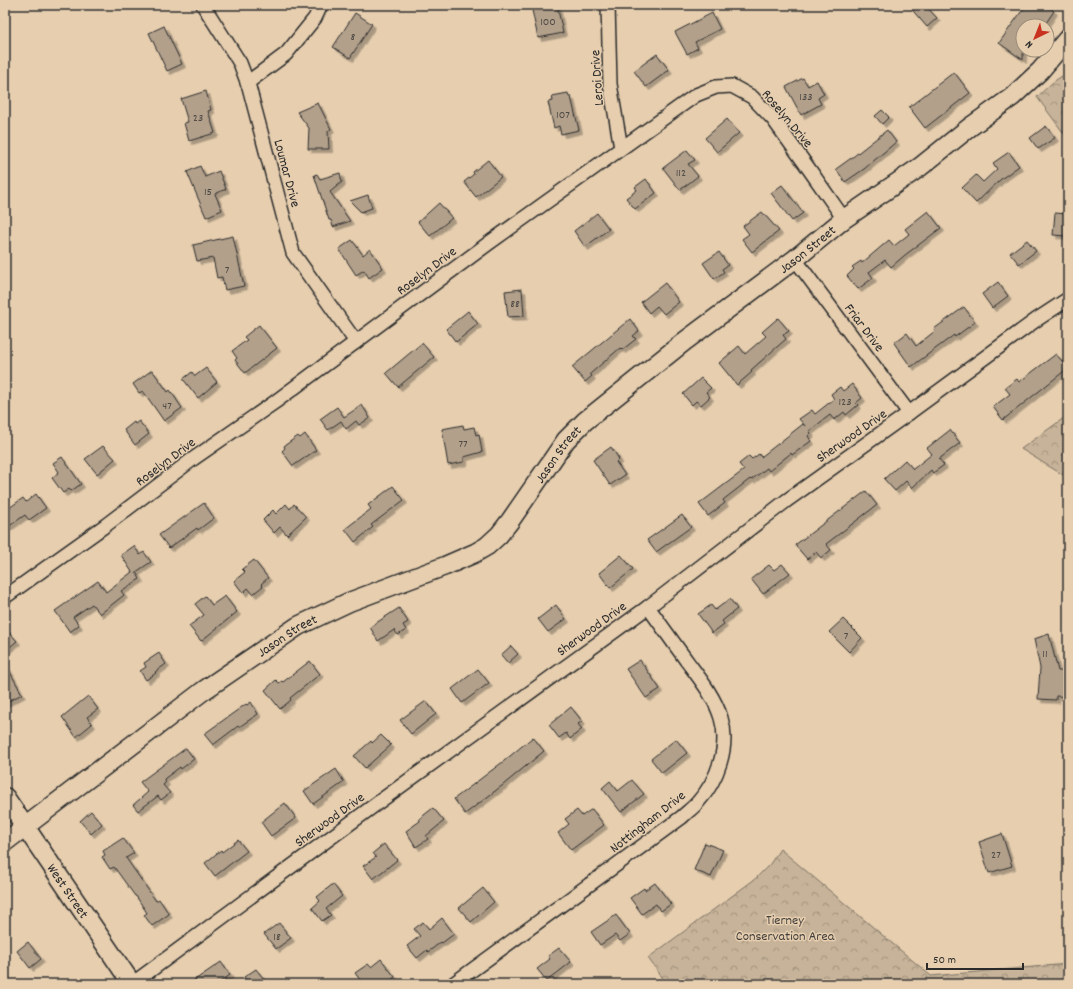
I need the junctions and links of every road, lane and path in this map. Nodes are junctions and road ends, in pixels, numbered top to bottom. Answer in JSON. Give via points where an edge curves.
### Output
{"nodes":[{"id":1,"x":203,"y":5,"type":"edge"},
{"id":2,"x":321,"y":5,"type":"edge"},
{"id":3,"x":608,"y":5,"type":"edge"},
{"id":4,"x":1068,"y":38,"type":"edge"},
{"id":5,"x":247,"y":83,"type":"junction"},
{"id":6,"x":621,"y":148,"type":"junction"},
{"id":7,"x":844,"y":219,"type":"junction"},
{"id":8,"x":794,"y":259,"type":"junction"},
{"id":9,"x":1068,"y":300,"type":"edge"},
{"id":10,"x":356,"y":342,"type":"junction"},
{"id":11,"x":910,"y":413,"type":"junction"},
{"id":12,"x":5,"y":597,"type":"edge"},
{"id":13,"x":648,"y":607,"type":"junction"},
{"id":14,"x":5,"y":797,"type":"edge"},
{"id":15,"x":25,"y":827,"type":"junction"},
{"id":16,"x":5,"y":842,"type":"edge"},
{"id":17,"x":132,"y":984,"type":"edge"},
{"id":18,"x":453,"y":984,"type":"edge"}],
"edges":[{"from":1,"to":5,"type":"street","name":"Loumar Drive","via":[[240,63]]},
{"from":2,"to":5,"type":"street","via":[[315,18],[286,54]]},
{"from":3,"to":6,"type":"street","name":"Leroi Drive","via":[[610,84]]},
{"from":4,"to":7,"type":"street","name":"Jason Street","via":[[1040,71],[1012,97],[920,167]]},
{"from":5,"to":10,"type":"street","name":"Loumar Drive","via":[[293,253]]},
{"from":6,"to":7,"type":"street","name":"Roselyn Drive","via":[[696,95],[732,86],[752,97],[773,119]]},
{"from":6,"to":10,"type":"street","name":"Roselyn Drive"},
{"from":7,"to":8,"type":"street","name":"Jason Street"},
{"from":8,"to":11,"type":"street","name":"Friar Drive"},
{"from":8,"to":15,"type":"street","name":"Jason Street","via":[[685,340],[585,421],[566,440],[510,521],[487,546],[445,566],[349,602],[298,626],[203,691]]},
{"from":9,"to":11,"type":"street","name":"Sherwood Drive","via":[[1036,320]]},
{"from":10,"to":12,"type":"street","name":"Roselyn Drive"},
{"from":11,"to":13,"type":"street","name":"Sherwood Drive","via":[[786,501]]},
{"from":13,"to":17,"type":"street","name":"Sherwood Drive"},
{"from":13,"to":18,"type":"street","name":"Nottingham Drive","via":[[703,684],[721,717],[724,733],[723,751],[710,786],[682,817]]},
{"from":14,"to":15,"type":"street","name":"West Street"},
{"from":15,"to":16,"type":"street","name":"Jason Street"},
{"from":15,"to":17,"type":"street","name":"West Street"}]}
